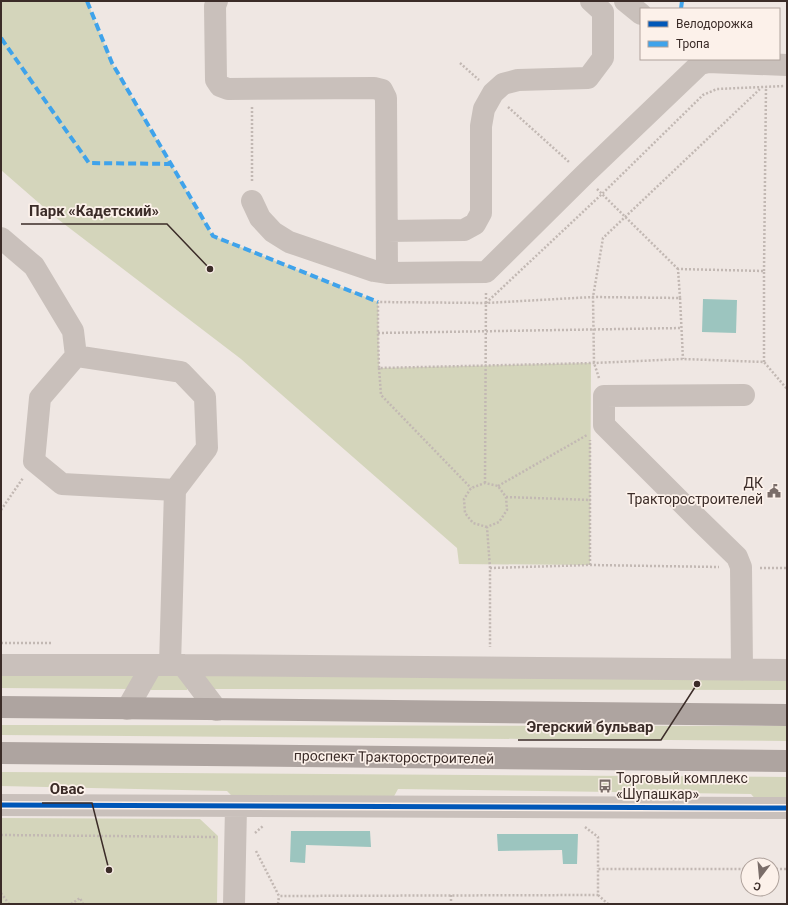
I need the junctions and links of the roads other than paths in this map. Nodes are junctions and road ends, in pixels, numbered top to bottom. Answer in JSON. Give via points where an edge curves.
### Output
{"nodes":[{"id":1,"x":217,"y":1,"type":"edge"},
{"id":2,"x":591,"y":1,"type":"edge"},
{"id":3,"x":625,"y":1,"type":"edge"},
{"id":4,"x":640,"y":13,"type":"edge"},
{"id":5,"x":697,"y":62,"type":"edge"},
{"id":6,"x":787,"y":65,"type":"edge"},
{"id":7,"x":252,"y":201,"type":"road end"},
{"id":8,"x":387,"y":231,"type":"junction"},
{"id":9,"x":1,"y":238,"type":"edge"},
{"id":10,"x":387,"y":272,"type":"junction"},
{"id":11,"x":76,"y":356,"type":"junction"},
{"id":12,"x":744,"y":395,"type":"dead end"},
{"id":13,"x":175,"y":490,"type":"junction"},
{"id":14,"x":1,"y":665,"type":"edge"},
{"id":15,"x":168,"y":665,"type":"junction"},
{"id":16,"x":742,"y":670,"type":"junction"},
{"id":17,"x":787,"y":670,"type":"edge"},
{"id":18,"x":1,"y":707,"type":"edge"},
{"id":19,"x":127,"y":709,"type":"junction"},
{"id":20,"x":217,"y":710,"type":"junction"},
{"id":21,"x":787,"y":715,"type":"edge"},
{"id":22,"x":1,"y":753,"type":"edge"},
{"id":23,"x":787,"y":761,"type":"edge"},
{"id":24,"x":1,"y":805,"type":"edge"},
{"id":25,"x":236,"y":807,"type":"junction"},
{"id":26,"x":787,"y":808,"type":"edge"},
{"id":27,"x":234,"y":904,"type":"edge"}],
"edges":[{"from":1,"to":8,"type":"street","via":[[216,80],[220,86],[228,89],[382,90],[386,98]]},
{"from":2,"to":8,"type":"street","via":[[604,12],[603,58],[588,78],[518,80],[503,84],[484,109],[481,126],[481,212],[475,224],[464,230]]},
{"from":3,"to":4,"type":"street"},
{"from":5,"to":6,"type":"street"},
{"from":5,"to":10,"type":"street","via":[[486,272]]},
{"from":7,"to":10,"type":"street","via":[[260,218],[273,232],[289,242],[374,271]]},
{"from":8,"to":10,"type":"street"},
{"from":9,"to":11,"type":"street","via":[[34,266],[73,331]]},
{"from":11,"to":13,"type":"street","via":[[181,372],[205,397],[207,448]]},
{"from":11,"to":13,"type":"street","via":[[40,398],[34,461],[62,484]]},
{"from":12,"to":16,"type":"street","via":[[604,396],[604,425],[737,557],[741,567]]},
{"from":13,"to":15,"type":"street"},
{"from":14,"to":15,"type":"street"},
{"from":15,"to":16,"type":"street"},
{"from":15,"to":19,"type":"street"},
{"from":15,"to":20,"type":"street"},
{"from":16,"to":17,"type":"street"},
{"from":18,"to":19,"type":"main road"},
{"from":19,"to":20,"type":"main road"},
{"from":20,"to":21,"type":"main road"},
{"from":22,"to":23,"type":"main road","name":"проспект Тракторостроителей"},
{"from":24,"to":25,"type":"street"},
{"from":25,"to":26,"type":"street"},
{"from":25,"to":27,"type":"street"}]}
